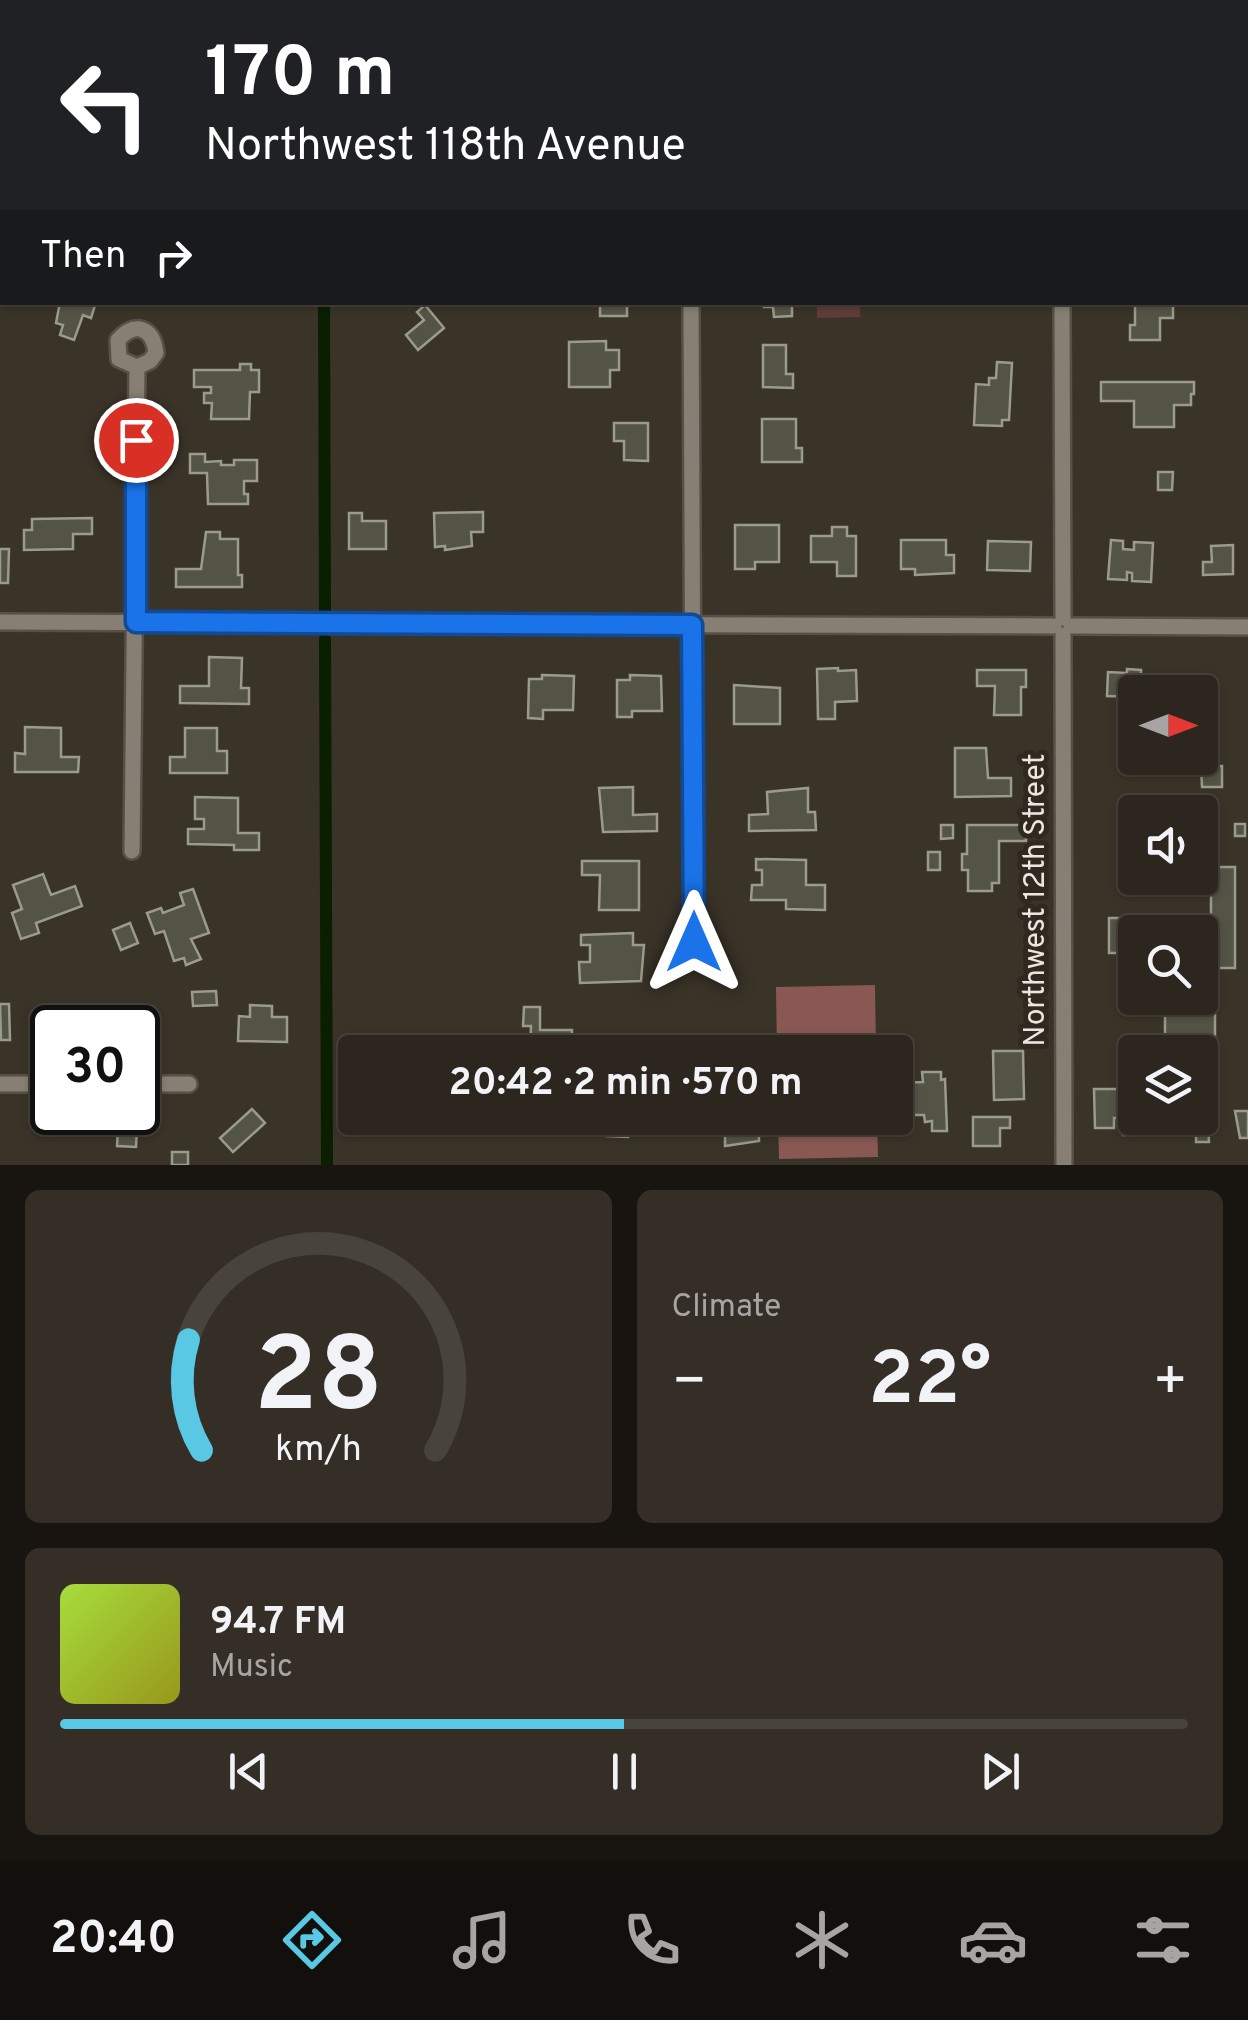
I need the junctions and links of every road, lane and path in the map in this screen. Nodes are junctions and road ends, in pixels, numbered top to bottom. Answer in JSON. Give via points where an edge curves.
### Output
{"nodes":[{"id":1,"x":1062,"y":305,"type":"edge"},
{"id":2,"x":691,"y":306,"type":"dead end"},
{"id":3,"x":137,"y":367,"type":"dead end"},
{"id":4,"x":0,"y":622,"type":"edge"},
{"id":5,"x":136,"y":622,"type":"junction"},
{"id":6,"x":692,"y":625,"type":"junction"},
{"id":7,"x":1063,"y":626,"type":"junction"},
{"id":8,"x":1248,"y":626,"type":"edge"},
{"id":9,"x":132,"y":851,"type":"dead end"},
{"id":10,"x":694,"y":942,"type":"dead end"},
{"id":11,"x":0,"y":1084,"type":"edge"},
{"id":12,"x":30,"y":1084,"type":"edge"},
{"id":13,"x":160,"y":1084,"type":"edge"},
{"id":14,"x":190,"y":1084,"type":"dead end"},
{"id":15,"x":1064,"y":1165,"type":"edge"}],
"edges":[{"from":1,"to":7,"type":"street","name":"Northwest 12th Street"},
{"from":2,"to":6,"type":"street"},
{"from":3,"to":5,"type":"street"},
{"from":4,"to":5,"type":"street"},
{"from":5,"to":6,"type":"street"},
{"from":5,"to":9,"type":"street"},
{"from":6,"to":7,"type":"street"},
{"from":6,"to":10,"type":"street"},
{"from":7,"to":8,"type":"street"},
{"from":7,"to":15,"type":"street","name":"Northwest 12th Street"},
{"from":11,"to":12,"type":"street"},
{"from":13,"to":14,"type":"street"}]}
